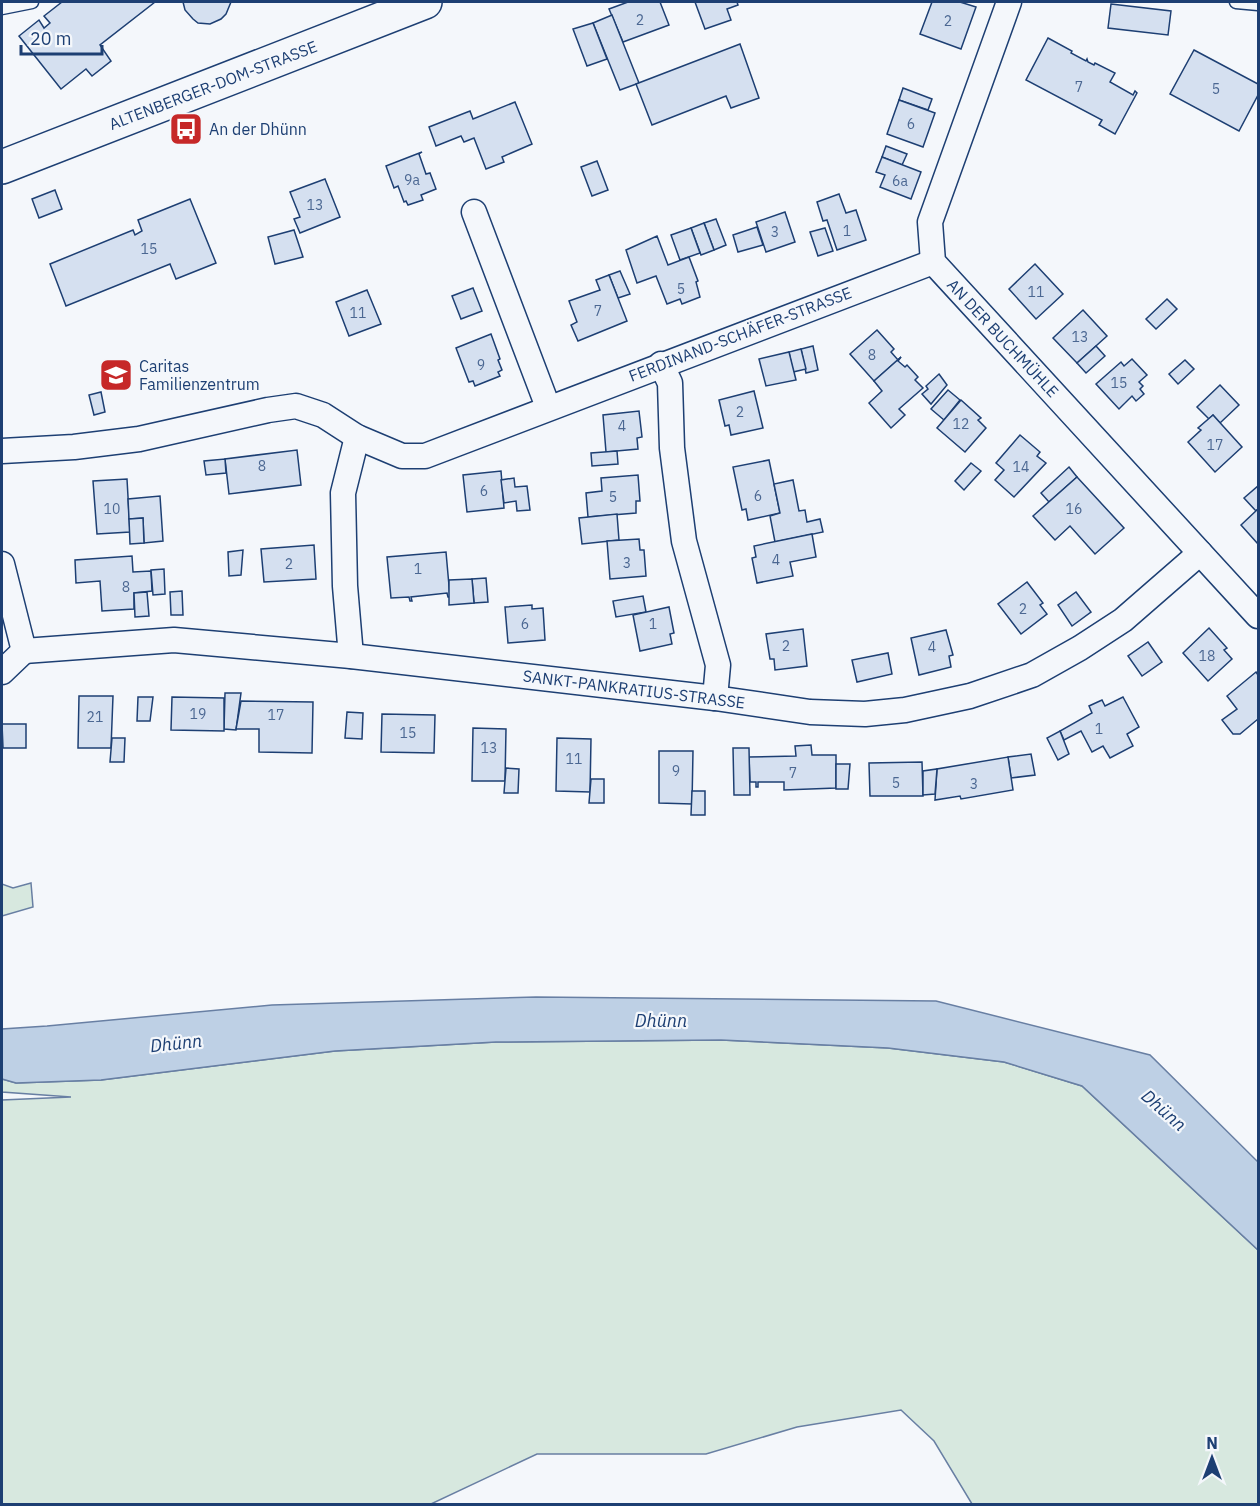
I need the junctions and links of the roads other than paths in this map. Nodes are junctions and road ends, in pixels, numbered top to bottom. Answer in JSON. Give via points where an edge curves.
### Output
{"nodes":[{"id":1,"x":32,"y":2,"type":"edge"},
{"id":2,"x":425,"y":2,"type":"edge"},
{"id":3,"x":1009,"y":2,"type":"edge"},
{"id":4,"x":1236,"y":2,"type":"edge"},
{"id":5,"x":1258,"y":4,"type":"edge"},
{"id":6,"x":2,"y":8,"type":"edge"},
{"id":7,"x":2,"y":167,"type":"edge"},
{"id":8,"x":474,"y":212,"type":"dead end"},
{"id":9,"x":933,"y":262,"type":"junction"},
{"id":10,"x":661,"y":364,"type":"junction"},
{"id":11,"x":548,"y":407,"type":"junction"},
{"id":12,"x":357,"y":437,"type":"junction"},
{"id":13,"x":2,"y":451,"type":"edge"},
{"id":14,"x":1200,"y":553,"type":"junction"},
{"id":15,"x":2,"y":564,"type":"edge"},
{"id":16,"x":1258,"y":616,"type":"edge"},
{"id":17,"x":24,"y":651,"type":"junction"},
{"id":18,"x":351,"y":656,"type":"junction"},
{"id":19,"x":2,"y":672,"type":"edge"},
{"id":20,"x":715,"y":698,"type":"junction"}],
"edges":[{"from":1,"to":6,"type":"lane"},
{"from":2,"to":7,"type":"main road","name":"ALTENBERGER-DOM-STRASSE"},
{"from":3,"to":9,"type":"street","via":[[930,222]]},
{"from":4,"to":5,"type":"lane"},
{"from":8,"to":11,"type":"street"},
{"from":9,"to":10,"type":"street","name":"FERDINAND-SCHÄFER-STRASSE"},
{"from":9,"to":14,"type":"street","name":"AN DER BUCHMÜHLE"},
{"from":10,"to":11,"type":"street","name":"FERDINAND-SCHÄFER-STRASSE"},
{"from":10,"to":20,"type":"street","via":[[669,383],[672,448],[684,542],[718,665]]},
{"from":11,"to":12,"type":"street","name":"FERDINAND-SCHÄFER-STRASSE","via":[[425,456],[402,456]]},
{"from":12,"to":13,"type":"street","name":"FERDINAND-SCHÄFER-STRASSE","via":[[323,415],[296,406],[139,439]]},
{"from":12,"to":18,"type":"street","via":[[343,493]]},
{"from":14,"to":16,"type":"street","name":"AN DER BUCHMÜHLE"},
{"from":14,"to":20,"type":"street","name":"SANKT-PANKRATIUS-STRASSE","via":[[1123,620],[1080,648],[1032,675],[970,696],[906,711],[865,714],[810,712]]},
{"from":15,"to":17,"type":"street"},
{"from":17,"to":18,"type":"street","name":"SANKT-PANKRATIUS-STRASSE","via":[[174,640]]},
{"from":17,"to":19,"type":"street"},
{"from":18,"to":20,"type":"street","name":"SANKT-PANKRATIUS-STRASSE"}]}
